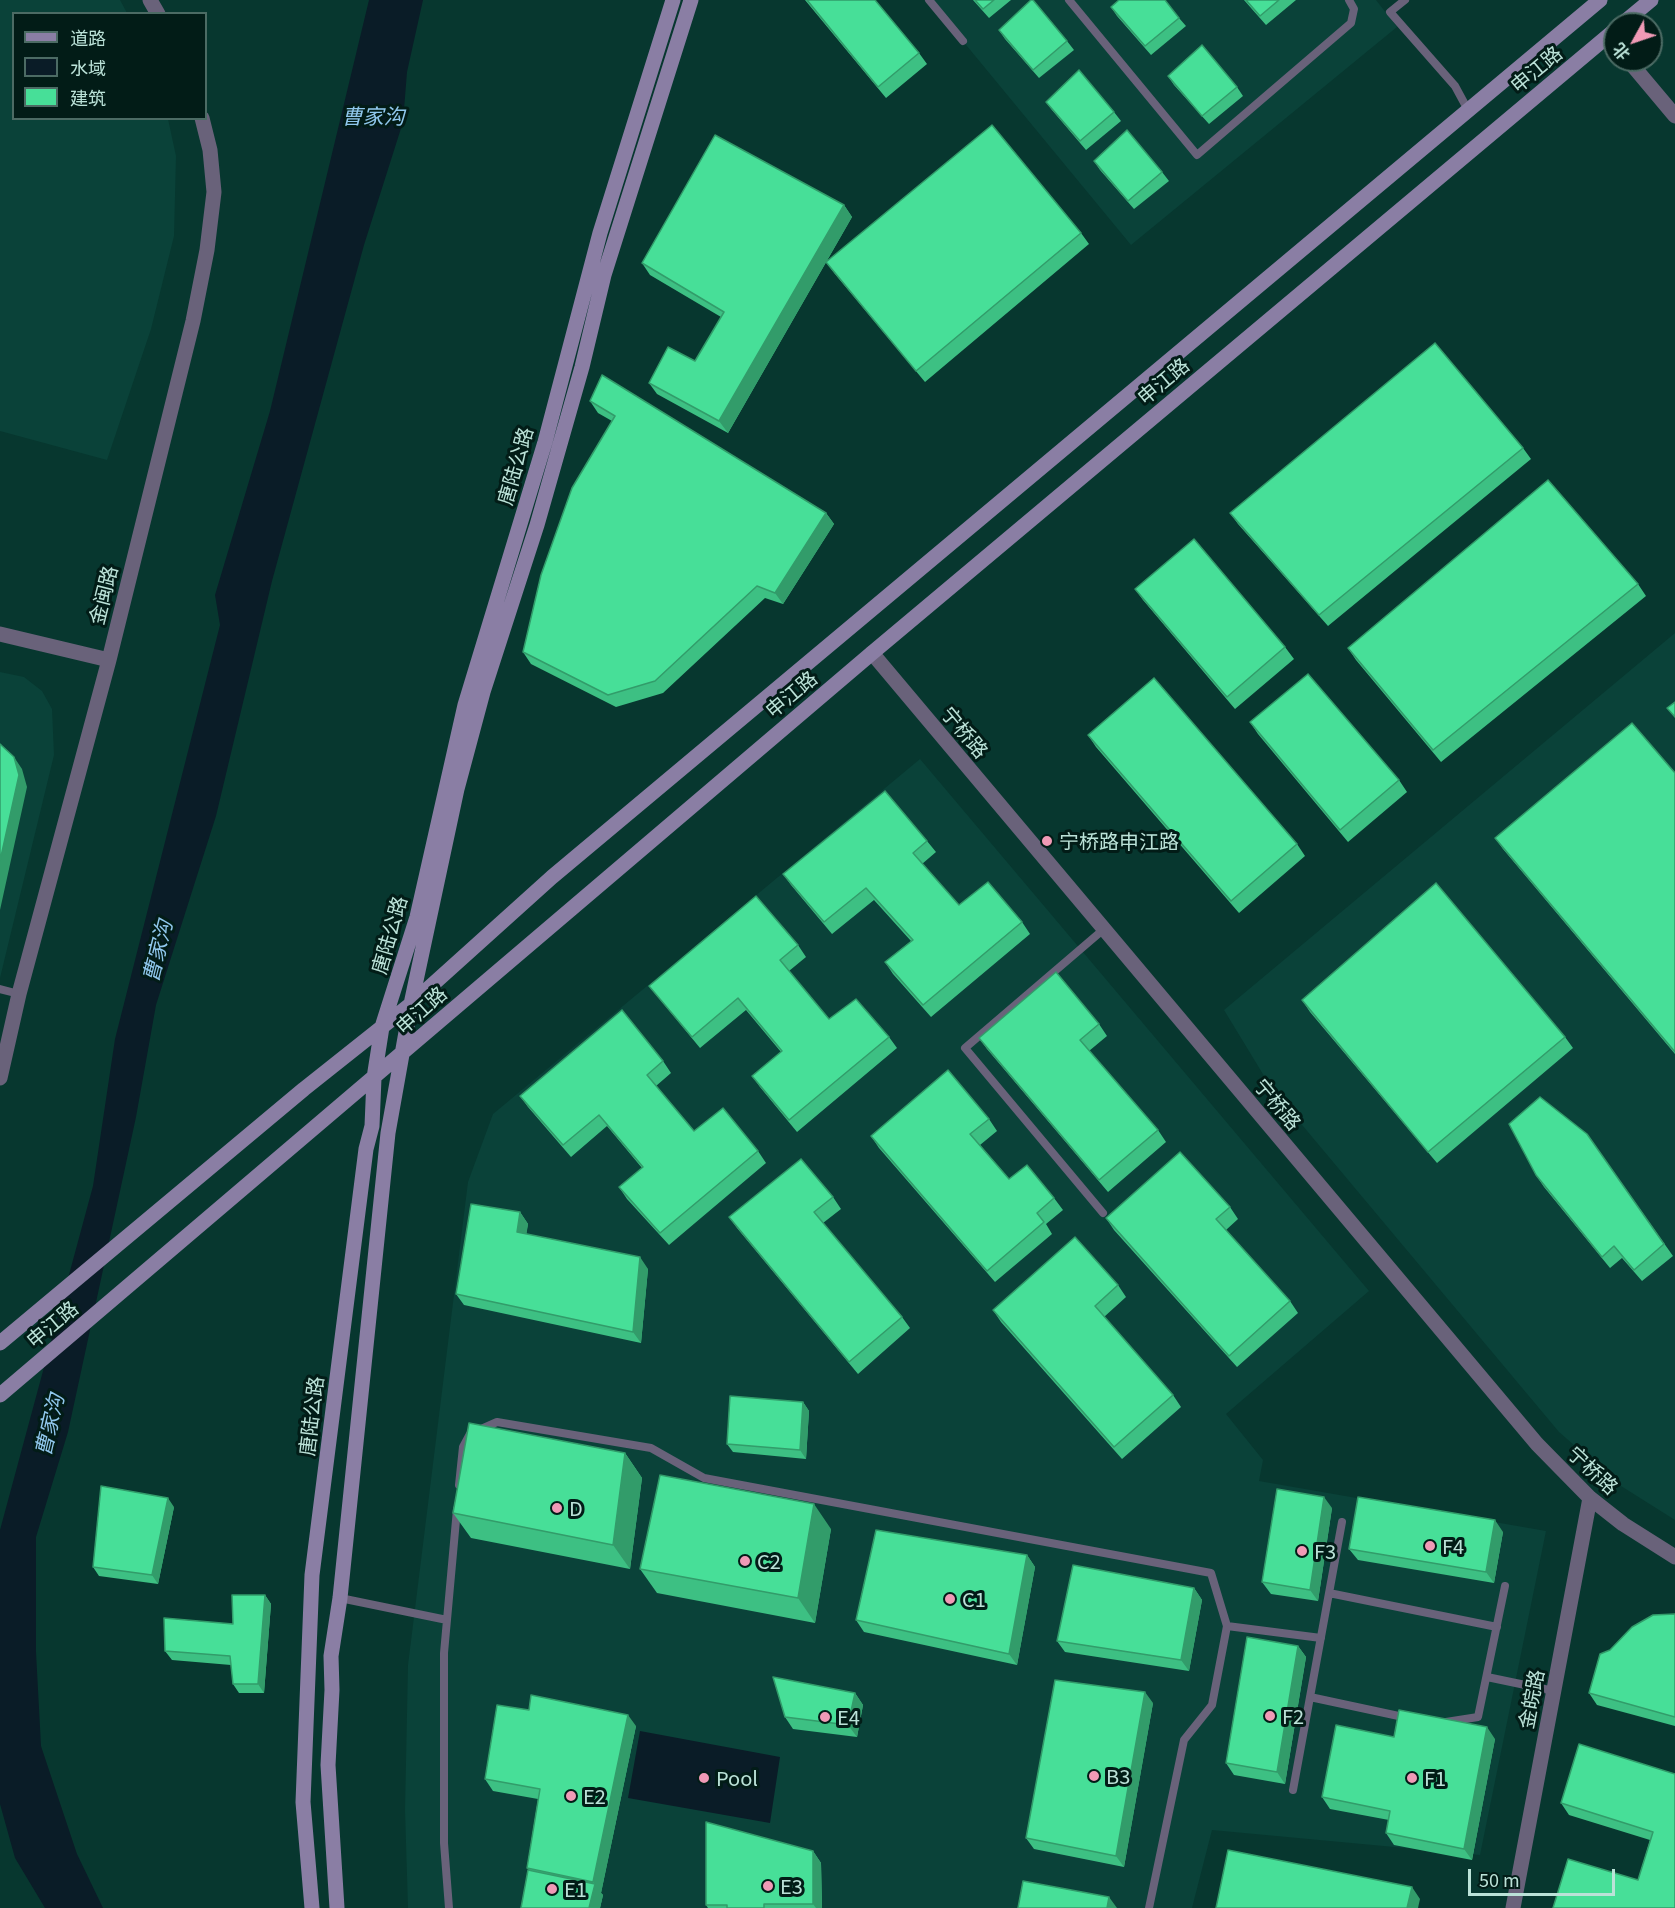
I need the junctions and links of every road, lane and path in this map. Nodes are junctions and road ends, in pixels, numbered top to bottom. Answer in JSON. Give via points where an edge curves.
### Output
{"nodes":[{"id":1,"x":673,"y":0,"type":"edge"},
{"id":2,"x":691,"y":0,"type":"edge"},
{"id":3,"x":929,"y":0,"type":"edge"},
{"id":4,"x":1069,"y":0,"type":"edge"},
{"id":5,"x":1349,"y":0,"type":"edge"},
{"id":6,"x":1405,"y":0,"type":"edge"},
{"id":7,"x":1600,"y":0,"type":"edge"},
{"id":8,"x":1651,"y":0,"type":"edge"},
{"id":9,"x":1636,"y":12,"type":"edge"},
{"id":10,"x":963,"y":41,"type":"dead end"},
{"id":11,"x":1603,"y":45,"type":"edge"},
{"id":12,"x":1638,"y":72,"type":"edge"},
{"id":13,"x":1468,"y":111,"type":"junction"},
{"id":14,"x":1675,"y":116,"type":"edge"},
{"id":15,"x":202,"y":120,"type":"edge"},
{"id":16,"x":0,"y":634,"type":"edge"},
{"id":17,"x":872,"y":653,"type":"junction"},
{"id":18,"x":109,"y":660,"type":"junction"},
{"id":19,"x":1104,"y":929,"type":"junction"},
{"id":20,"x":0,"y":989,"type":"edge"},
{"id":21,"x":19,"y":994,"type":"junction"},
{"id":22,"x":411,"y":1004,"type":"junction"},
{"id":23,"x":382,"y":1027,"type":"junction"},
{"id":24,"x":402,"y":1055,"type":"junction"},
{"id":25,"x":0,"y":1078,"type":"edge"},
{"id":26,"x":374,"y":1078,"type":"junction"},
{"id":27,"x":1103,"y":1214,"type":"dead end"},
{"id":28,"x":0,"y":1343,"type":"edge"},
{"id":29,"x":0,"y":1395,"type":"edge"},
{"id":30,"x":458,"y":1493,"type":"edge"},
{"id":31,"x":1590,"y":1498,"type":"junction"},
{"id":32,"x":457,"y":1504,"type":"edge"},
{"id":33,"x":1342,"y":1522,"type":"dead end"},
{"id":34,"x":1675,"y":1557,"type":"edge"},
{"id":35,"x":1505,"y":1586,"type":"dead end"},
{"id":36,"x":1329,"y":1593,"type":"junction"},
{"id":37,"x":340,"y":1598,"type":"junction"},
{"id":38,"x":447,"y":1620,"type":"junction"},
{"id":39,"x":1227,"y":1626,"type":"junction"},
{"id":40,"x":1497,"y":1627,"type":"junction"},
{"id":41,"x":1321,"y":1638,"type":"junction"},
{"id":42,"x":1487,"y":1677,"type":"junction"},
{"id":43,"x":1554,"y":1690,"type":"junction"},
{"id":44,"x":1310,"y":1697,"type":"junction"},
{"id":45,"x":1414,"y":1719,"type":"edge"},
{"id":46,"x":1437,"y":1724,"type":"edge"},
{"id":47,"x":1293,"y":1790,"type":"dead end"},
{"id":48,"x":312,"y":1908,"type":"edge"},
{"id":49,"x":337,"y":1908,"type":"edge"},
{"id":50,"x":449,"y":1908,"type":"edge"},
{"id":51,"x":1149,"y":1908,"type":"edge"},
{"id":52,"x":1513,"y":1908,"type":"edge"}],
"edges":[{"from":1,"to":23,"type":"main road","name":"唐陆公路","via":[[600,233],[545,442],[465,705],[417,917]]},
{"from":2,"to":22,"type":"main road","name":"唐陆公路","via":[[604,275],[537,525],[483,692],[457,789]]},
{"from":3,"to":10,"type":"lane"},
{"from":4,"to":5,"type":"lane","via":[[1197,154],[1351,23],[1354,9]]},
{"from":6,"to":13,"type":"lane","via":[[1390,12],[1455,86]]},
{"from":7,"to":13,"type":"main road","name":"申江路"},
{"from":8,"to":9,"type":"main road"},
{"from":11,"to":17,"type":"main road","name":"申江路"},
{"from":12,"to":14,"type":"street"},
{"from":13,"to":22,"type":"main road","name":"申江路","via":[[552,877]]},
{"from":15,"to":18,"type":"street","name":"金闽路","via":[[214,192],[207,250]]},
{"from":16,"to":18,"type":"street"},
{"from":17,"to":19,"type":"street","name":"宁桥路"},
{"from":17,"to":24,"type":"main road","name":"申江路"},
{"from":18,"to":21,"type":"street","name":"金闽路"},
{"from":19,"to":27,"type":"lane","via":[[965,1048]]},
{"from":19,"to":31,"type":"street","name":"宁桥路","via":[[1537,1444]]},
{"from":20,"to":21,"type":"lane"},
{"from":21,"to":25,"type":"street","name":"金闽路"},
{"from":22,"to":23,"type":"main road","name":"申江路"},
{"from":22,"to":24,"type":"main road","name":"唐陆公路"},
{"from":23,"to":26,"type":"main road","name":"唐陆公路"},
{"from":23,"to":28,"type":"main road","name":"申江路"},
{"from":24,"to":26,"type":"main road","name":"申江路"},
{"from":24,"to":37,"type":"main road","name":"唐陆公路","via":[[388,1133]]},
{"from":26,"to":29,"type":"main road","name":"申江路"},
{"from":26,"to":48,"type":"main road","name":"唐陆公路","via":[[372,1126],[312,1575],[303,1802]]},
{"from":30,"to":39,"type":"lane","via":[[463,1447],[470,1434],[497,1422],[629,1444],[651,1448],[704,1479],[1211,1573]]},
{"from":31,"to":34,"type":"street","name":"宁桥路"},
{"from":31,"to":43,"type":"street","name":"金皖路"},
{"from":32,"to":38,"type":"lane"},
{"from":33,"to":36,"type":"lane"},
{"from":35,"to":40,"type":"lane"},
{"from":36,"to":40,"type":"lane"},
{"from":36,"to":41,"type":"lane"},
{"from":37,"to":38,"type":"lane"},
{"from":37,"to":49,"type":"main road","name":"唐陆公路","via":[[331,1656],[328,1765]]},
{"from":38,"to":50,"type":"lane","via":[[444,1831]]},
{"from":39,"to":41,"type":"lane"},
{"from":39,"to":51,"type":"lane","via":[[1212,1705],[1184,1740]]},
{"from":40,"to":42,"type":"lane"},
{"from":41,"to":44,"type":"lane"},
{"from":42,"to":43,"type":"lane"},
{"from":42,"to":46,"type":"lane","via":[[1478,1717]]},
{"from":43,"to":52,"type":"street","name":"金皖路"},
{"from":44,"to":45,"type":"lane"},
{"from":44,"to":47,"type":"lane"}]}
